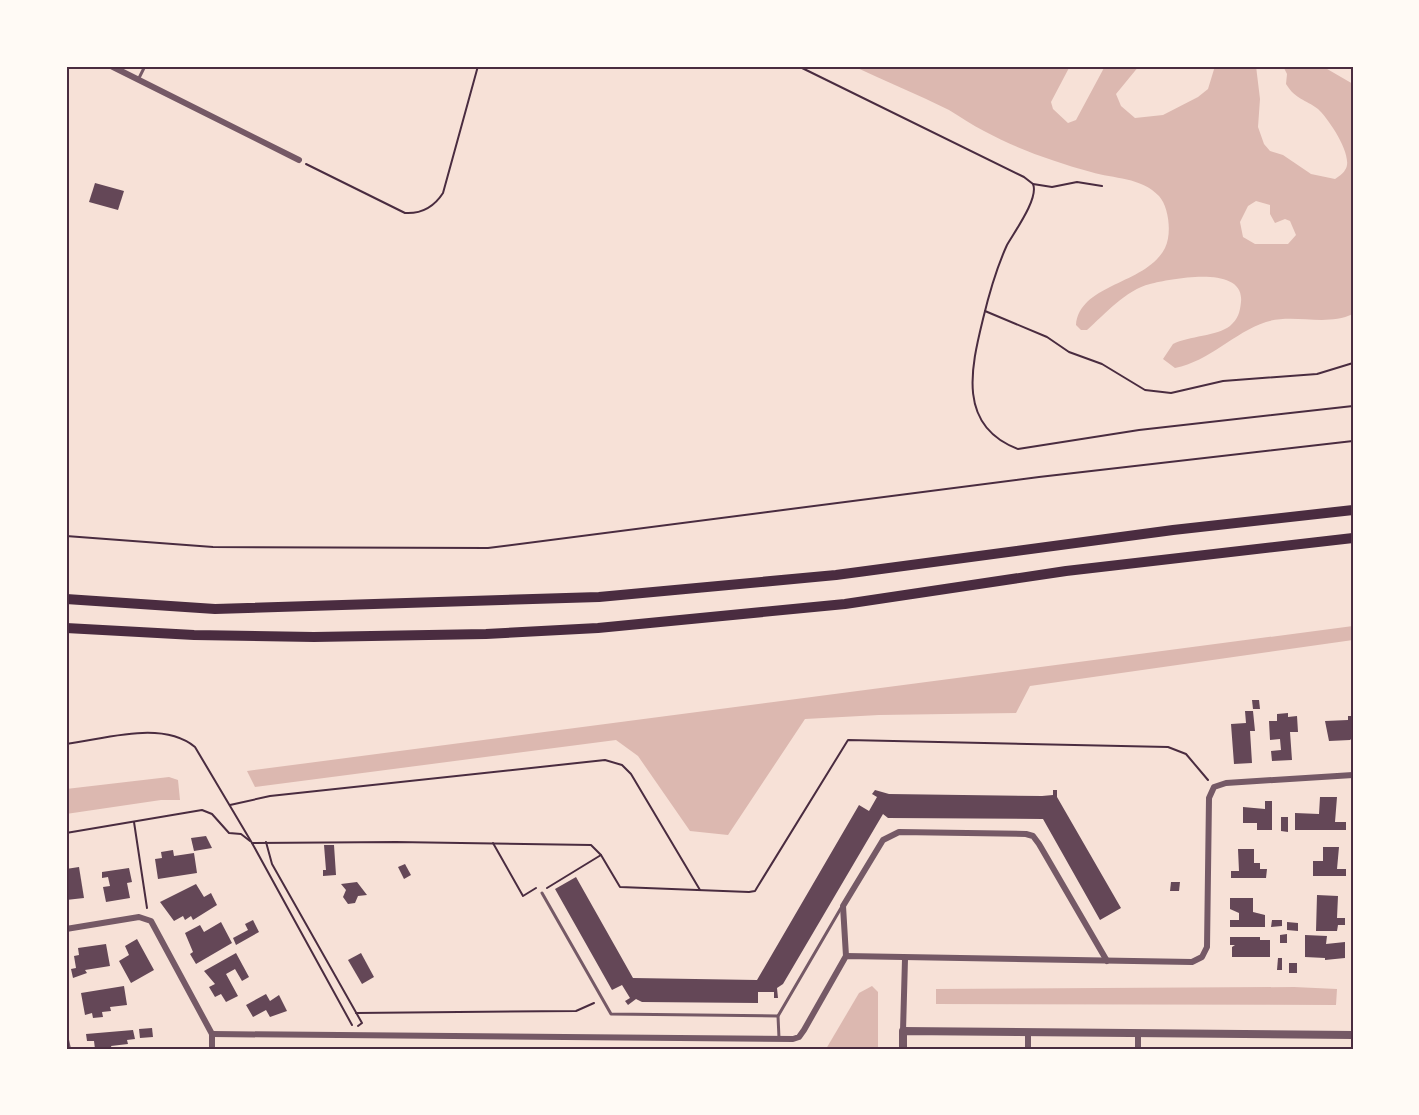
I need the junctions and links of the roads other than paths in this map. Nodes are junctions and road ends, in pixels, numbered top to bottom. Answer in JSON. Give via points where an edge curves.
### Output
{"nodes":[{"id":1,"x":111,"y":66,"type":"edge"},
{"id":2,"x":145,"y":66,"type":"edge"},
{"id":3,"x":138,"y":80,"type":"junction"},
{"id":4,"x":299,"y":160,"type":"road end"},
{"id":5,"x":1353,"y":510,"type":"edge"},
{"id":6,"x":1353,"y":538,"type":"edge"},
{"id":7,"x":66,"y":598,"type":"edge"},
{"id":8,"x":66,"y":628,"type":"edge"},
{"id":9,"x":1353,"y":775,"type":"edge"},
{"id":10,"x":542,"y":893,"type":"road end"},
{"id":11,"x":843,"y":906,"type":"junction"},
{"id":12,"x":66,"y":929,"type":"edge"},
{"id":13,"x":846,"y":956,"type":"junction"},
{"id":14,"x":905,"y":959,"type":"junction"},
{"id":15,"x":1107,"y":961,"type":"junction"},
{"id":16,"x":778,"y":1016,"type":"junction"},
{"id":17,"x":903,"y":1031,"type":"junction"},
{"id":18,"x":1028,"y":1032,"type":"junction"},
{"id":19,"x":212,"y":1034,"type":"junction"},
{"id":20,"x":1138,"y":1034,"type":"junction"},
{"id":21,"x":1353,"y":1035,"type":"edge"},
{"id":22,"x":66,"y":1040,"type":"edge"},
{"id":23,"x":779,"y":1040,"type":"junction"},
{"id":24,"x":68,"y":1049,"type":"edge"},
{"id":25,"x":212,"y":1049,"type":"edge"},
{"id":26,"x":903,"y":1049,"type":"edge"},
{"id":27,"x":1028,"y":1049,"type":"edge"},
{"id":28,"x":1138,"y":1049,"type":"edge"}],
"edges":[{"from":1,"to":3,"type":"street"},
{"from":2,"to":3,"type":"lane"},
{"from":3,"to":4,"type":"street"},
{"from":5,"to":7,"type":"highway","via":[[836,575],[599,597],[215,609]]},
{"from":6,"to":8,"type":"highway","via":[[1066,571],[845,604],[598,628],[314,637]]},
{"from":9,"to":15,"type":"street","via":[[1214,787],[1209,798],[1207,947],[1202,957],[1192,962]]},
{"from":10,"to":16,"type":"lane","via":[[611,1014]]},
{"from":11,"to":13,"type":"street"},
{"from":11,"to":15,"type":"street","via":[[883,840],[891,835],[1026,834],[1039,844]]},
{"from":11,"to":16,"type":"lane"},
{"from":12,"to":19,"type":"street","via":[[145,918],[157,930]]},
{"from":13,"to":14,"type":"street"},
{"from":13,"to":23,"type":"street","via":[[799,1037]]},
{"from":14,"to":15,"type":"street"},
{"from":14,"to":17,"type":"street"},
{"from":16,"to":23,"type":"lane"},
{"from":17,"to":18,"type":"street"},
{"from":17,"to":26,"type":"street"},
{"from":18,"to":20,"type":"street"},
{"from":18,"to":27,"type":"street"},
{"from":19,"to":23,"type":"street"},
{"from":19,"to":25,"type":"street"},
{"from":20,"to":21,"type":"street"},
{"from":20,"to":28,"type":"street"},
{"from":22,"to":24,"type":"street"}]}
